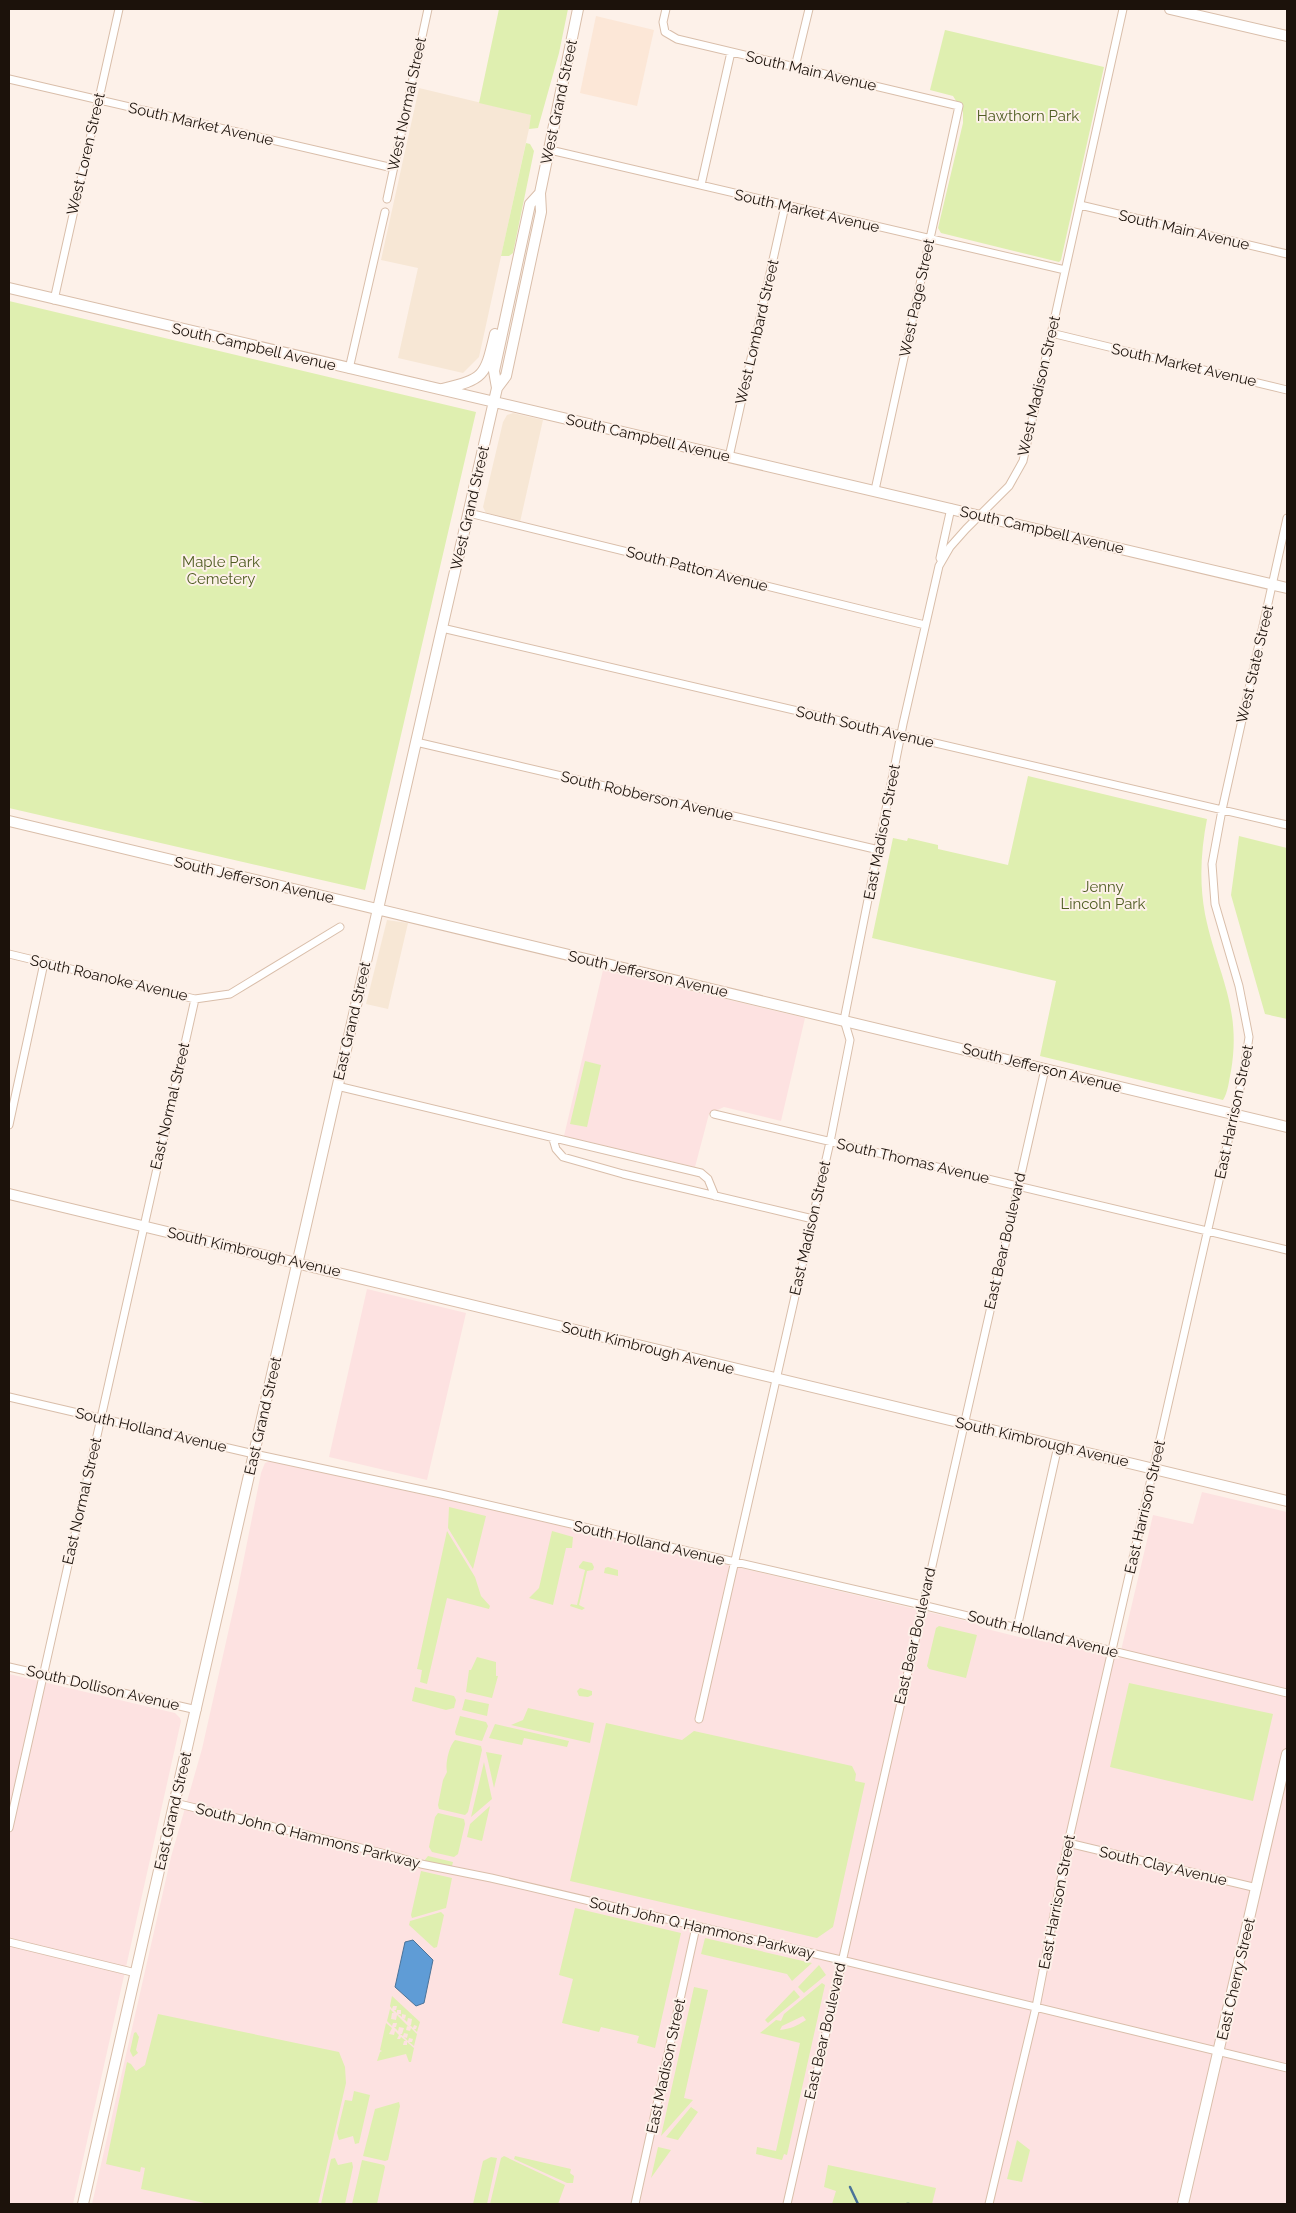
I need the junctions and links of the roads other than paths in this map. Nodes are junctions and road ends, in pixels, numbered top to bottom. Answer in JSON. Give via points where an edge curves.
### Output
{"nodes":[{"id":1,"x":119,"y":9,"type":"edge"},
{"id":2,"x":428,"y":9,"type":"edge"},
{"id":3,"x":666,"y":9,"type":"edge"},
{"id":4,"x":810,"y":9,"type":"edge"},
{"id":5,"x":1124,"y":9,"type":"edge"},
{"id":6,"x":1170,"y":9,"type":"edge"},
{"id":7,"x":578,"y":10,"type":"edge"},
{"id":8,"x":1287,"y":36,"type":"edge"},
{"id":9,"x":731,"y":52,"type":"junction"},
{"id":10,"x":795,"y":67,"type":"junction"},
{"id":11,"x":9,"y":79,"type":"edge"},
{"id":12,"x":98,"y":100,"type":"junction"},
{"id":13,"x":959,"y":106,"type":"joint"},
{"id":14,"x":550,"y":150,"type":"junction"},
{"id":15,"x":393,"y":168,"type":"junction"},
{"id":16,"x":701,"y":185,"type":"junction"},
{"id":17,"x":540,"y":193,"type":"junction"},
{"id":18,"x":387,"y":199,"type":"dead end"},
{"id":19,"x":1080,"y":205,"type":"junction"},
{"id":20,"x":785,"y":206,"type":"junction"},
{"id":21,"x":385,"y":212,"type":"dead end"},
{"id":22,"x":930,"y":239,"type":"junction"},
{"id":23,"x":1287,"y":254,"type":"edge"},
{"id":24,"x":1065,"y":270,"type":"junction"},
{"id":25,"x":9,"y":288,"type":"edge"},
{"id":26,"x":54,"y":300,"type":"junction"},
{"id":27,"x":505,"y":319,"type":"junction"},
{"id":28,"x":1051,"y":334,"type":"junction"},
{"id":29,"x":349,"y":369,"type":"junction"},
{"id":30,"x":498,"y":388,"type":"junction"},
{"id":31,"x":438,"y":390,"type":"junction"},
{"id":32,"x":1287,"y":390,"type":"edge"},
{"id":33,"x":494,"y":402,"type":"junction"},
{"id":34,"x":728,"y":457,"type":"junction"},
{"id":35,"x":875,"y":490,"type":"junction"},
{"id":36,"x":951,"y":508,"type":"junction"},
{"id":37,"x":469,"y":513,"type":"junction"},
{"id":38,"x":981,"y":515,"type":"junction"},
{"id":39,"x":1287,"y":518,"type":"edge"},
{"id":40,"x":938,"y":566,"type":"junction"},
{"id":41,"x":1272,"y":585,"type":"junction"},
{"id":42,"x":1287,"y":588,"type":"edge"},
{"id":43,"x":925,"y":625,"type":"junction"},
{"id":44,"x":442,"y":628,"type":"junction"},
{"id":45,"x":902,"y":736,"type":"junction"},
{"id":46,"x":416,"y":742,"type":"junction"},
{"id":47,"x":1222,"y":810,"type":"junction"},
{"id":48,"x":9,"y":821,"type":"edge"},
{"id":49,"x":1287,"y":825,"type":"edge"},
{"id":50,"x":879,"y":850,"type":"junction"},
{"id":51,"x":377,"y":909,"type":"junction"},
{"id":52,"x":340,"y":927,"type":"dead end"},
{"id":53,"x":9,"y":954,"type":"edge"},
{"id":54,"x":44,"y":963,"type":"junction"},
{"id":55,"x":195,"y":998,"type":"junction"},
{"id":56,"x":844,"y":1020,"type":"junction"},
{"id":57,"x":1045,"y":1068,"type":"junction"},
{"id":58,"x":337,"y":1086,"type":"junction"},
{"id":59,"x":714,"y":1114,"type":"dead end"},
{"id":60,"x":1235,"y":1115,"type":"junction"},
{"id":61,"x":9,"y":1125,"type":"edge"},
{"id":62,"x":1287,"y":1127,"type":"edge"},
{"id":63,"x":553,"y":1139,"type":"junction"},
{"id":64,"x":830,"y":1142,"type":"junction"},
{"id":65,"x":1018,"y":1186,"type":"junction"},
{"id":66,"x":9,"y":1194,"type":"edge"},
{"id":67,"x":715,"y":1196,"type":"junction"},
{"id":68,"x":812,"y":1219,"type":"junction"},
{"id":69,"x":143,"y":1226,"type":"junction"},
{"id":70,"x":1208,"y":1232,"type":"junction"},
{"id":71,"x":1287,"y":1250,"type":"edge"},
{"id":72,"x":297,"y":1262,"type":"junction"},
{"id":73,"x":775,"y":1379,"type":"junction"},
{"id":74,"x":9,"y":1397,"type":"edge"},
{"id":75,"x":100,"y":1419,"type":"junction"},
{"id":76,"x":964,"y":1424,"type":"junction"},
{"id":77,"x":1058,"y":1446,"type":"junction"},
{"id":78,"x":254,"y":1454,"type":"junction"},
{"id":79,"x":1153,"y":1469,"type":"junction"},
{"id":80,"x":1287,"y":1501,"type":"edge"},
{"id":81,"x":734,"y":1563,"type":"junction"},
{"id":82,"x":922,"y":1605,"type":"junction"},
{"id":83,"x":1017,"y":1628,"type":"junction"},
{"id":84,"x":1112,"y":1651,"type":"junction"},
{"id":85,"x":9,"y":1667,"type":"edge"},
{"id":86,"x":43,"y":1675,"type":"junction"},
{"id":87,"x":1287,"y":1693,"type":"edge"},
{"id":88,"x":197,"y":1710,"type":"junction"},
{"id":89,"x":699,"y":1719,"type":"dead end"},
{"id":90,"x":1287,"y":1754,"type":"edge"},
{"id":91,"x":175,"y":1803,"type":"junction"},
{"id":92,"x":9,"y":1828,"type":"edge"},
{"id":93,"x":1068,"y":1843,"type":"junction"},
{"id":94,"x":1257,"y":1888,"type":"junction"},
{"id":95,"x":696,"y":1927,"type":"junction"},
{"id":96,"x":9,"y":1942,"type":"edge"},
{"id":97,"x":841,"y":1960,"type":"junction"},
{"id":98,"x":136,"y":1972,"type":"junction"},
{"id":99,"x":1036,"y":2007,"type":"junction"},
{"id":100,"x":1219,"y":2051,"type":"junction"},
{"id":101,"x":1287,"y":2068,"type":"edge"},
{"id":102,"x":84,"y":2204,"type":"edge"},
{"id":103,"x":635,"y":2204,"type":"edge"},
{"id":104,"x":787,"y":2204,"type":"edge"},
{"id":105,"x":989,"y":2204,"type":"edge"},
{"id":106,"x":1183,"y":2204,"type":"edge"}],
"edges":[{"from":1,"to":12,"type":"street","name":"West Loren Street"},
{"from":2,"to":15,"type":"street","name":"West Normal Street"},
{"from":3,"to":9,"type":"street","name":"South Main Avenue","via":[[665,32],[676,39]]},
{"from":4,"to":10,"type":"street"},
{"from":5,"to":19,"type":"street","name":"West Madison Street"},
{"from":6,"to":8,"type":"main road"},
{"from":7,"to":14,"type":"main road","name":"West Grand Street"},
{"from":9,"to":10,"type":"street","name":"South Main Avenue"},
{"from":9,"to":16,"type":"street"},
{"from":10,"to":13,"type":"street","name":"South Main Avenue"},
{"from":11,"to":12,"type":"street","name":"South Market Avenue"},
{"from":12,"to":15,"type":"street","name":"South Market Avenue"},
{"from":12,"to":26,"type":"street","name":"West Loren Street"},
{"from":13,"to":22,"type":"street","name":"West Page Street"},
{"from":14,"to":16,"type":"street","name":"South Market Avenue"},
{"from":14,"to":17,"type":"main road","name":"West Grand Street"},
{"from":15,"to":18,"type":"street","name":"West Normal Street"},
{"from":16,"to":20,"type":"street","name":"South Market Avenue"},
{"from":17,"to":27,"type":"main road","name":"West Grand Street","via":[[530,204]]},
{"from":17,"to":30,"type":"main road","name":"West Grand Street","via":[[541,212],[534,247],[506,376]]},
{"from":19,"to":23,"type":"street","name":"South Main Avenue"},
{"from":19,"to":24,"type":"street","name":"West Madison Street"},
{"from":20,"to":22,"type":"street","name":"South Market Avenue"},
{"from":20,"to":34,"type":"street","name":"West Lombard Street"},
{"from":21,"to":29,"type":"street"},
{"from":22,"to":24,"type":"street","name":"South Market Avenue"},
{"from":22,"to":35,"type":"street","name":"West Page Street"},
{"from":24,"to":28,"type":"street","name":"West Madison Street"},
{"from":25,"to":26,"type":"main road","name":"South Campbell Avenue"},
{"from":26,"to":29,"type":"main road","name":"South Campbell Avenue"},
{"from":27,"to":30,"type":"main road","name":"West Grand Street","via":[[494,371]]},
{"from":27,"to":31,"type":"main road","via":[[497,328],[488,364],[480,376],[468,383]]},
{"from":28,"to":32,"type":"street","name":"South Market Avenue"},
{"from":28,"to":38,"type":"street","name":"West Madison Street","via":[[1023,461],[1009,486]]},
{"from":29,"to":31,"type":"main road","name":"South Campbell Avenue"},
{"from":30,"to":33,"type":"main road","name":"West Grand Street"},
{"from":31,"to":33,"type":"main road","name":"South Campbell Avenue"},
{"from":33,"to":34,"type":"main road","name":"South Campbell Avenue"},
{"from":33,"to":37,"type":"main road","name":"West Grand Street"},
{"from":34,"to":35,"type":"main road","name":"South Campbell Avenue"},
{"from":35,"to":36,"type":"main road","name":"South Campbell Avenue"},
{"from":36,"to":38,"type":"main road","name":"South Campbell Avenue"},
{"from":36,"to":40,"type":"street"},
{"from":37,"to":43,"type":"street","name":"South Patton Avenue"},
{"from":37,"to":44,"type":"main road","name":"West Grand Street"},
{"from":38,"to":40,"type":"street","name":"West Madison Street","via":[[950,547]]},
{"from":38,"to":41,"type":"main road","name":"South Campbell Avenue"},
{"from":39,"to":41,"type":"street","name":"West State Street"},
{"from":40,"to":43,"type":"street","name":"West Madison Street"},
{"from":41,"to":42,"type":"main road","name":"South Campbell Avenue"},
{"from":41,"to":47,"type":"street","name":"West State Street"},
{"from":43,"to":45,"type":"street","name":"West Madison Street"},
{"from":44,"to":45,"type":"street","name":"South South Avenue"},
{"from":44,"to":46,"type":"main road","name":"East Grand Street"},
{"from":45,"to":47,"type":"street","name":"South South Avenue"},
{"from":45,"to":50,"type":"street","name":"East Madison Street"},
{"from":46,"to":50,"type":"street","name":"South Robberson Avenue"},
{"from":46,"to":51,"type":"main road","name":"East Grand Street"},
{"from":47,"to":49,"type":"street","name":"South South Avenue"},
{"from":47,"to":60,"type":"street","name":"East Harrison Street","via":[[1212,864],[1214,904],[1239,986],[1249,1037]]},
{"from":48,"to":51,"type":"main road","name":"South Jefferson Avenue"},
{"from":50,"to":56,"type":"street","name":"East Madison Street"},
{"from":51,"to":56,"type":"main road","name":"South Jefferson Avenue"},
{"from":51,"to":58,"type":"main road","name":"East Grand Street"},
{"from":52,"to":55,"type":"street","name":"South Roanoke Avenue","via":[[230,994]]},
{"from":53,"to":54,"type":"street","name":"South Roanoke Avenue"},
{"from":54,"to":55,"type":"street","name":"South Roanoke Avenue"},
{"from":54,"to":61,"type":"street"},
{"from":55,"to":69,"type":"street","name":"East Normal Street"},
{"from":56,"to":57,"type":"main road","name":"South Jefferson Avenue"},
{"from":56,"to":64,"type":"street","name":"East Madison Street","via":[[850,1040]]},
{"from":57,"to":60,"type":"main road","name":"South Jefferson Avenue"},
{"from":57,"to":65,"type":"street","name":"East Bear Boulevard"},
{"from":58,"to":63,"type":"street"},
{"from":58,"to":72,"type":"main road","name":"East Grand Street"},
{"from":59,"to":64,"type":"street","name":"South Thomas Avenue"},
{"from":60,"to":62,"type":"main road","name":"South Jefferson Avenue"},
{"from":60,"to":70,"type":"street","name":"East Harrison Street"},
{"from":63,"to":67,"type":"street","via":[[563,1157]]},
{"from":63,"to":67,"type":"street","via":[[701,1173],[708,1179]]},
{"from":64,"to":65,"type":"street","name":"South Thomas Avenue"},
{"from":64,"to":68,"type":"street","name":"East Madison Street"},
{"from":65,"to":70,"type":"street","name":"South Thomas Avenue"},
{"from":65,"to":76,"type":"street","name":"East Bear Boulevard"},
{"from":66,"to":69,"type":"main road","name":"South Kimbrough Avenue"},
{"from":67,"to":68,"type":"street"},
{"from":68,"to":73,"type":"street","name":"East Madison Street"},
{"from":69,"to":72,"type":"main road","name":"South Kimbrough Avenue"},
{"from":69,"to":75,"type":"street","name":"East Normal Street"},
{"from":70,"to":71,"type":"street","name":"South Thomas Avenue"},
{"from":70,"to":79,"type":"street","name":"East Harrison Street"},
{"from":72,"to":73,"type":"main road","name":"South Kimbrough Avenue"},
{"from":72,"to":78,"type":"main road","name":"East Grand Street"},
{"from":73,"to":76,"type":"main road","name":"South Kimbrough Avenue"},
{"from":73,"to":81,"type":"street","name":"East Madison Street"},
{"from":74,"to":75,"type":"street","name":"South Holland Avenue"},
{"from":75,"to":78,"type":"street","name":"South Holland Avenue"},
{"from":75,"to":86,"type":"street","name":"East Normal Street"},
{"from":76,"to":77,"type":"main road","name":"South Kimbrough Avenue"},
{"from":76,"to":82,"type":"street","name":"East Bear Boulevard"},
{"from":77,"to":79,"type":"main road","name":"South Kimbrough Avenue"},
{"from":77,"to":83,"type":"street"},
{"from":78,"to":81,"type":"street","name":"South Holland Avenue"},
{"from":78,"to":88,"type":"main road","name":"East Grand Street"},
{"from":79,"to":80,"type":"main road","name":"South Kimbrough Avenue"},
{"from":79,"to":84,"type":"street","name":"East Harrison Street"},
{"from":81,"to":82,"type":"street","name":"South Holland Avenue"},
{"from":81,"to":89,"type":"street","name":"East Madison Street"},
{"from":82,"to":83,"type":"street","name":"South Holland Avenue"},
{"from":82,"to":97,"type":"street","name":"East Bear Boulevard"},
{"from":83,"to":84,"type":"street","name":"South Holland Avenue"},
{"from":84,"to":87,"type":"street","name":"South Holland Avenue"},
{"from":84,"to":93,"type":"street","name":"East Harrison Street"},
{"from":85,"to":86,"type":"street","name":"South Dollison Avenue"},
{"from":86,"to":88,"type":"street","name":"South Dollison Avenue"},
{"from":86,"to":92,"type":"street","name":"East Normal Street"},
{"from":88,"to":91,"type":"main road","name":"East Grand Street"},
{"from":90,"to":94,"type":"main road","name":"East Cherry Street"},
{"from":91,"to":95,"type":"street","name":"South John Q Hammons Parkway"},
{"from":91,"to":98,"type":"main road","name":"East Grand Street"},
{"from":93,"to":94,"type":"street","name":"South Clay Avenue"},
{"from":93,"to":99,"type":"street","name":"East Harrison Street"},
{"from":94,"to":100,"type":"main road","name":"East Cherry Street"},
{"from":95,"to":97,"type":"street","name":"South John Q Hammons Parkway"},
{"from":95,"to":103,"type":"street","name":"East Madison Street"},
{"from":96,"to":98,"type":"street"},
{"from":97,"to":99,"type":"street","name":"South John Q Hammons Parkway"},
{"from":97,"to":104,"type":"street","name":"East Bear Boulevard"},
{"from":98,"to":102,"type":"main road","name":"East Grand Street"},
{"from":99,"to":100,"type":"street","name":"South John Q Hammons Parkway"},
{"from":99,"to":105,"type":"street","name":"East Harrison Street"},
{"from":100,"to":101,"type":"street","name":"South John Q Hammons Parkway"},
{"from":100,"to":106,"type":"main road","name":"East Cherry Street"}]}
